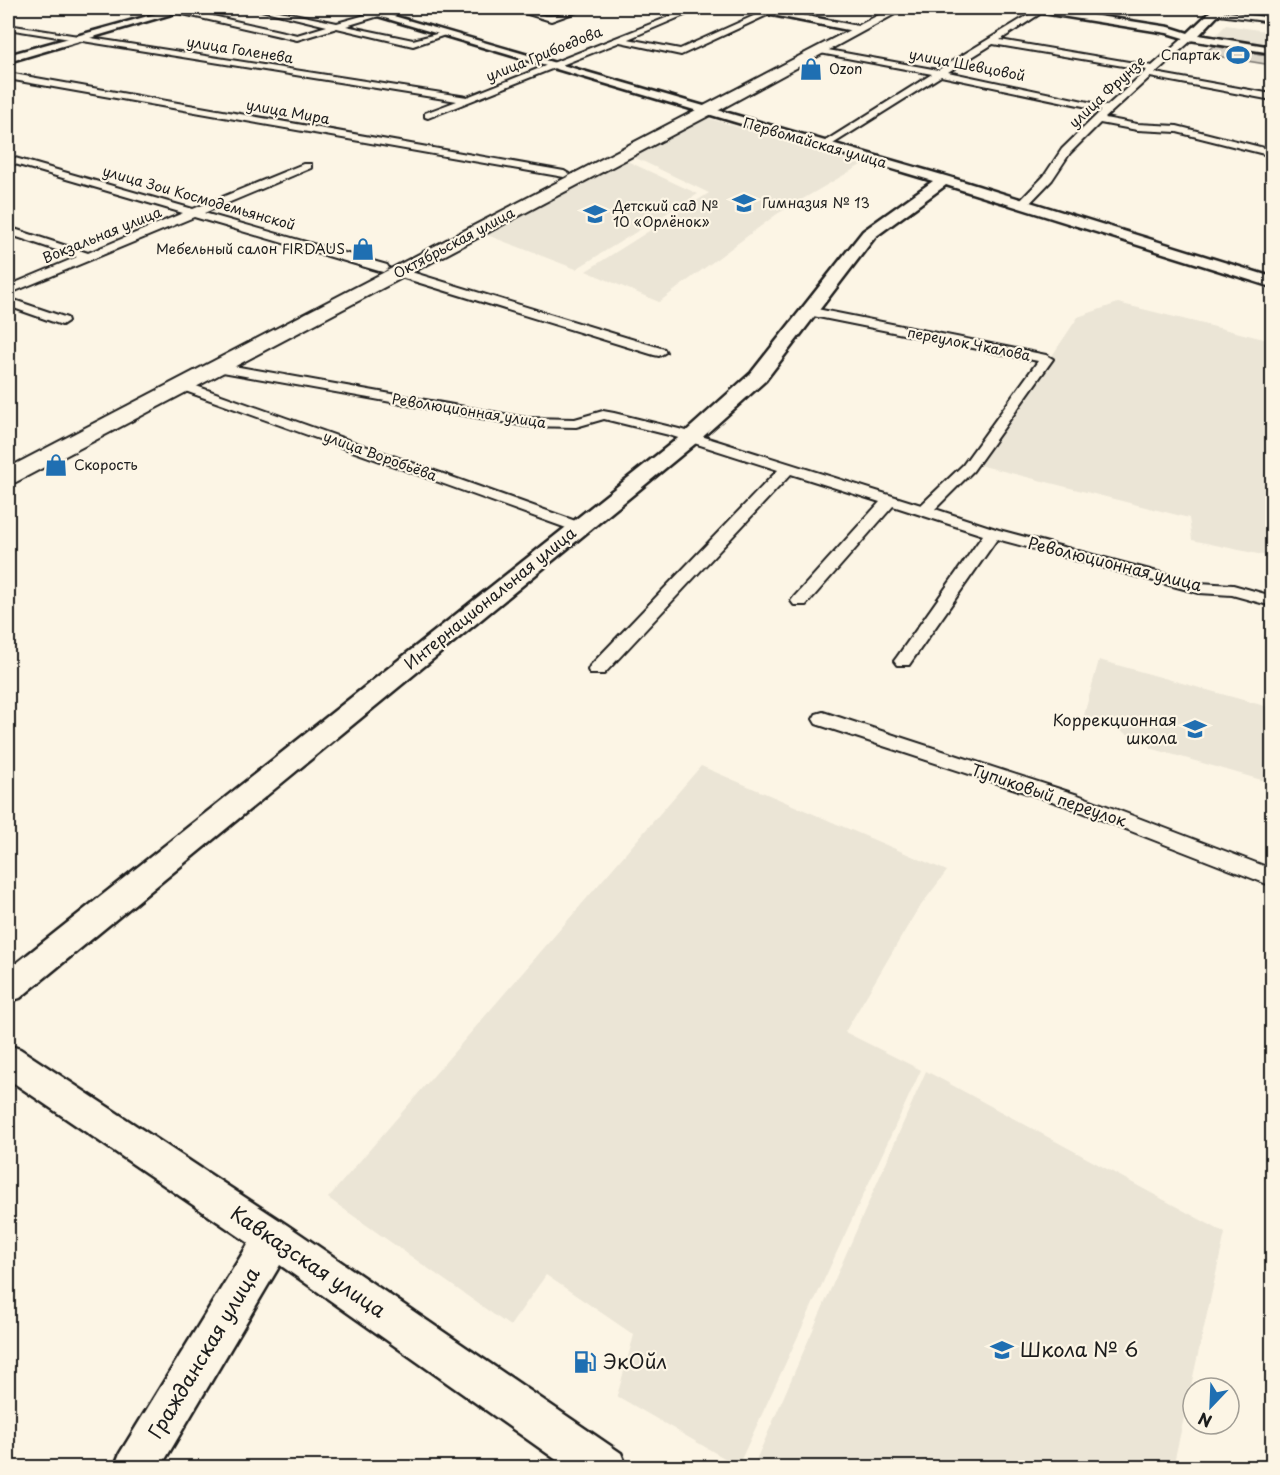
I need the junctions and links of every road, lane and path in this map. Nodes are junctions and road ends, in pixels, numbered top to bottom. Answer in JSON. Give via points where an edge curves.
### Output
{"nodes":[{"id":1,"x":257,"y":8,"type":"edge"},
{"id":2,"x":356,"y":8,"type":"edge"},
{"id":3,"x":512,"y":8,"type":"edge"},
{"id":4,"x":582,"y":8,"type":"edge"},
{"id":5,"x":697,"y":8,"type":"edge"},
{"id":6,"x":752,"y":8,"type":"edge"},
{"id":7,"x":883,"y":8,"type":"edge"},
{"id":8,"x":900,"y":8,"type":"edge"},
{"id":9,"x":1039,"y":8,"type":"edge"},
{"id":10,"x":182,"y":9,"type":"edge"},
{"id":11,"x":1218,"y":10,"type":"edge"},
{"id":12,"x":772,"y":11,"type":"junction"},
{"id":13,"x":376,"y":14,"type":"junction"},
{"id":14,"x":551,"y":19,"type":"junction"},
{"id":15,"x":1272,"y":20,"type":"edge"},
{"id":16,"x":539,"y":23,"type":"dead end"},
{"id":17,"x":337,"y":26,"type":"junction"},
{"id":18,"x":8,"y":27,"type":"edge"},
{"id":19,"x":852,"y":28,"type":"junction"},
{"id":20,"x":444,"y":34,"type":"junction"},
{"id":21,"x":1190,"y":37,"type":"junction"},
{"id":22,"x":79,"y":39,"type":"junction"},
{"id":23,"x":618,"y":39,"type":"junction"},
{"id":24,"x":993,"y":41,"type":"junction"},
{"id":25,"x":819,"y":50,"type":"junction"},
{"id":26,"x":1272,"y":50,"type":"edge"},
{"id":27,"x":8,"y":59,"type":"edge"},
{"id":28,"x":553,"y":66,"type":"junction"},
{"id":29,"x":1151,"y":72,"type":"junction"},
{"id":30,"x":942,"y":74,"type":"junction"},
{"id":31,"x":8,"y":76,"type":"edge"},
{"id":32,"x":1272,"y":97,"type":"edge"},
{"id":33,"x":468,"y":100,"type":"junction"},
{"id":34,"x":701,"y":109,"type":"junction"},
{"id":35,"x":1109,"y":109,"type":"junction"},
{"id":36,"x":428,"y":115,"type":"dead end"},
{"id":37,"x":1099,"y":120,"type":"junction"},
{"id":38,"x":824,"y":146,"type":"junction"},
{"id":39,"x":1272,"y":153,"type":"edge"},
{"id":40,"x":8,"y":159,"type":"edge"},
{"id":41,"x":307,"y":166,"type":"dead end"},
{"id":42,"x":564,"y":174,"type":"junction"},
{"id":43,"x":944,"y":180,"type":"junction"},
{"id":44,"x":1022,"y":205,"type":"junction"},
{"id":45,"x":197,"y":212,"type":"junction"},
{"id":46,"x":8,"y":230,"type":"edge"},
{"id":47,"x":88,"y":257,"type":"junction"},
{"id":48,"x":390,"y":270,"type":"junction"},
{"id":49,"x":1272,"y":282,"type":"edge"},
{"id":50,"x":8,"y":290,"type":"edge"},
{"id":51,"x":8,"y":302,"type":"edge"},
{"id":52,"x":807,"y":311,"type":"junction"},
{"id":53,"x":62,"y":321,"type":"dead end"},
{"id":54,"x":658,"y":352,"type":"dead end"},
{"id":55,"x":217,"y":367,"type":"junction"},
{"id":56,"x":182,"y":385,"type":"junction"},
{"id":57,"x":689,"y":439,"type":"junction"},
{"id":58,"x":8,"y":461,"type":"edge"},
{"id":59,"x":788,"y":468,"type":"junction"},
{"id":60,"x":8,"y":477,"type":"edge"},
{"id":61,"x":890,"y":500,"type":"junction"},
{"id":62,"x":924,"y":511,"type":"junction"},
{"id":63,"x":578,"y":527,"type":"junction"},
{"id":64,"x":993,"y":532,"type":"junction"},
{"id":65,"x":800,"y":601,"type":"dead end"},
{"id":66,"x":1272,"y":601,"type":"edge"},
{"id":67,"x":903,"y":661,"type":"dead end"},
{"id":68,"x":597,"y":670,"type":"dead end"},
{"id":69,"x":823,"y":720,"type":"dead end"},
{"id":70,"x":1272,"y":878,"type":"edge"},
{"id":71,"x":8,"y":988,"type":"edge"},
{"id":72,"x":8,"y":1060,"type":"edge"},
{"id":73,"x":274,"y":1238,"type":"junction"},
{"id":74,"x":135,"y":1467,"type":"edge"},
{"id":75,"x":606,"y":1467,"type":"edge"}],
"edges":[{"from":1,"to":17,"type":"street"},
{"from":2,"to":13,"type":"street","name":"Первомайская улица"},
{"from":3,"to":14,"type":"street"},
{"from":4,"to":14,"type":"street"},
{"from":5,"to":23,"type":"street","name":"улица Грибоедова"},
{"from":6,"to":12,"type":"street"},
{"from":7,"to":19,"type":"main road","name":"Октябрьская улица"},
{"from":8,"to":19,"type":"main road","name":"Октябрьская улица"},
{"from":9,"to":21,"type":"street"},
{"from":9,"to":24,"type":"street"},
{"from":10,"to":17,"type":"street","via":[[297,38]]},
{"from":10,"to":22,"type":"street"},
{"from":11,"to":15,"type":"street"},
{"from":11,"to":21,"type":"street","name":"улица Фрунзе"},
{"from":12,"to":19,"type":"street"},
{"from":12,"to":23,"type":"street","via":[[681,52]]},
{"from":13,"to":17,"type":"street"},
{"from":13,"to":20,"type":"street","name":"Первомайская улица"},
{"from":14,"to":16,"type":"street"},
{"from":17,"to":20,"type":"street","via":[[413,43]]},
{"from":18,"to":22,"type":"street","name":"улица Голенева"},
{"from":19,"to":25,"type":"main road","name":"Октябрьская улица"},
{"from":19,"to":34,"type":"main road","name":"Октябрьская улица"},
{"from":20,"to":28,"type":"street","name":"Первомайская улица"},
{"from":21,"to":26,"type":"street"},
{"from":21,"to":29,"type":"street","name":"улица Фрунзе"},
{"from":22,"to":27,"type":"street"},
{"from":22,"to":33,"type":"street","name":"улица Голенева"},
{"from":23,"to":28,"type":"street","name":"улица Грибоедова"},
{"from":24,"to":29,"type":"street"},
{"from":24,"to":30,"type":"street"},
{"from":25,"to":30,"type":"street","name":"улица Шевцовой"},
{"from":25,"to":34,"type":"main road","name":"Октябрьская улица"},
{"from":28,"to":33,"type":"street","name":"улица Грибоедова"},
{"from":28,"to":34,"type":"street","name":"Первомайская улица"},
{"from":29,"to":32,"type":"street"},
{"from":29,"to":35,"type":"street","name":"улица Фрунзе"},
{"from":30,"to":35,"type":"street","name":"улица Шевцовой"},
{"from":30,"to":38,"type":"street"},
{"from":31,"to":42,"type":"street","name":"улица Мира"},
{"from":33,"to":36,"type":"street","name":"улица Грибоедова"},
{"from":34,"to":38,"type":"street","name":"Первомайская улица"},
{"from":34,"to":42,"type":"main road","name":"Октябрьская улица"},
{"from":34,"to":48,"type":"main road","name":"Октябрьская улица"},
{"from":35,"to":37,"type":"street","name":"улица Фрунзе"},
{"from":37,"to":39,"type":"street","via":[[1137,128],[1177,129]]},
{"from":37,"to":44,"type":"street","name":"улица Фрунзе","via":[[1066,151],[1048,178]]},
{"from":38,"to":43,"type":"street","name":"Первомайская улица"},
{"from":40,"to":45,"type":"street","name":"улица Зои Космодемьянской"},
{"from":41,"to":45,"type":"street","name":"Вокзальная улица"},
{"from":42,"to":48,"type":"main road","name":"Октябрьская улица"},
{"from":43,"to":44,"type":"street","name":"Первомайская улица"},
{"from":43,"to":52,"type":"street","name":"Интернациональная улица","via":[[869,234]]},
{"from":44,"to":49,"type":"street","name":"Первомайская улица"},
{"from":45,"to":47,"type":"street","name":"Вокзальная улица"},
{"from":45,"to":48,"type":"street","name":"улица Зои Космодемьянской"},
{"from":46,"to":47,"type":"street"},
{"from":47,"to":50,"type":"street","name":"Вокзальная улица"},
{"from":48,"to":54,"type":"street","name":"улица Зои Космодемьянской"},
{"from":48,"to":55,"type":"main road","name":"Октябрьская улица"},
{"from":48,"to":58,"type":"main road","name":"Октябрьская улица"},
{"from":51,"to":53,"type":"street"},
{"from":52,"to":57,"type":"street","name":"Интернациональная улица","via":[[758,377]]},
{"from":52,"to":62,"type":"street","name":"переулок Чкалова","via":[[1046,359],[968,468]]},
{"from":55,"to":56,"type":"main road","name":"Октябрьская улица"},
{"from":55,"to":57,"type":"street","name":"Революционная улица","via":[[526,422],[576,423],[603,415]]},
{"from":56,"to":60,"type":"main road","name":"Октябрьская улица"},
{"from":56,"to":63,"type":"street","name":"улица Воробьёва"},
{"from":57,"to":59,"type":"street","name":"Революционная улица"},
{"from":57,"to":63,"type":"street","name":"Интернациональная улица"},
{"from":59,"to":61,"type":"street","name":"Революционная улица"},
{"from":59,"to":68,"type":"street"},
{"from":61,"to":62,"type":"street","name":"Революционная улица"},
{"from":61,"to":65,"type":"street"},
{"from":62,"to":64,"type":"street","name":"Революционная улица"},
{"from":63,"to":71,"type":"street","name":"Интернациональная улица"},
{"from":64,"to":66,"type":"street","name":"Революционная улица","via":[[1199,588],[1233,590]]},
{"from":64,"to":67,"type":"street"},
{"from":69,"to":70,"type":"street","name":"Тупиковый переулок","via":[[1071,800]]},
{"from":72,"to":73,"type":"street","name":"Кавказская улица"},
{"from":73,"to":74,"type":"street","name":"Гражданская улица"},
{"from":73,"to":75,"type":"street","name":"Кавказская улица"}]}
